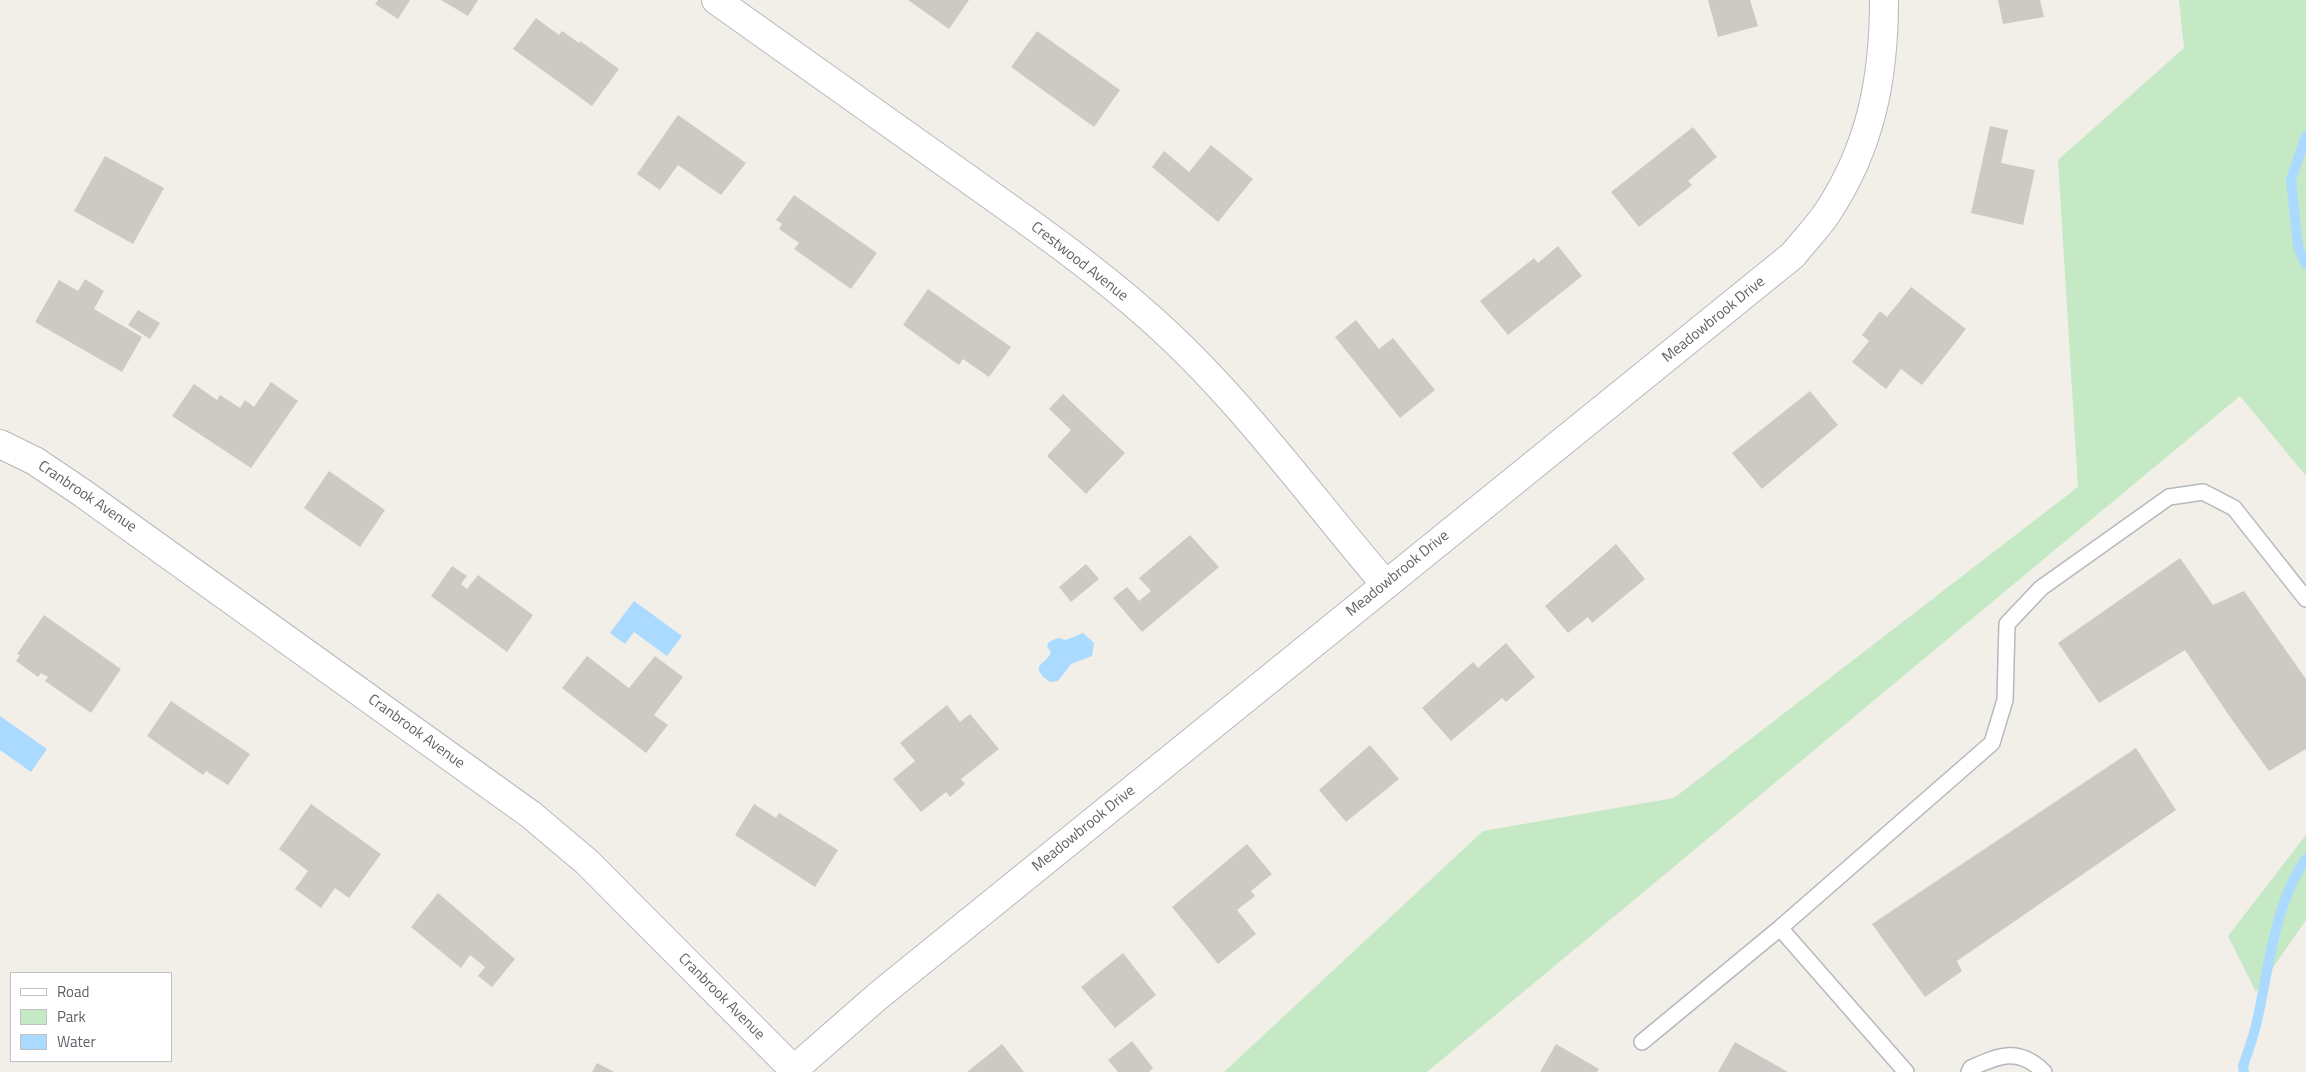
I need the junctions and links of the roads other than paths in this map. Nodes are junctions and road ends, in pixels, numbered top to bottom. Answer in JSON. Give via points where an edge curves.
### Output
{"nodes":[{"id":1,"x":716,"y":0,"type":"edge"},
{"id":2,"x":1884,"y":0,"type":"edge"},
{"id":3,"x":0,"y":444,"type":"edge"},
{"id":4,"x":1386,"y":584,"type":"junction"},
{"id":5,"x":2306,"y":600,"type":"edge"},
{"id":6,"x":1780,"y":928,"type":"junction"},
{"id":7,"x":1642,"y":1042,"type":"dead end"},
{"id":8,"x":792,"y":1070,"type":"edge"},
{"id":9,"x":1906,"y":1072,"type":"edge"},
{"id":10,"x":1970,"y":1072,"type":"edge"},
{"id":11,"x":2044,"y":1072,"type":"edge"}],
"edges":[{"from":1,"to":4,"type":"street","name":"Crestwood Avenue","via":[[1020,216],[1148,316],[1204,369]]},
{"from":2,"to":4,"type":"street","name":"Meadowbrook Drive","via":[[1879,89],[1867,130],[1849,174],[1827,214],[1793,255]]},
{"from":3,"to":8,"type":"street","name":"Cranbrook Avenue","via":[[35,461],[84,494],[530,814],[587,862]]},
{"from":4,"to":8,"type":"street","name":"Meadowbrook Drive","via":[[886,989]]},
{"from":5,"to":6,"type":"lane","via":[[2234,508],[2203,492],[2169,497],[2041,588],[2007,624],[2005,700],[1992,743]]},
{"from":6,"to":7,"type":"lane"},
{"from":6,"to":9,"type":"lane"},
{"from":10,"to":11,"type":"lane","via":[[1971,1068],[2008,1055],[2023,1057]]}]}
